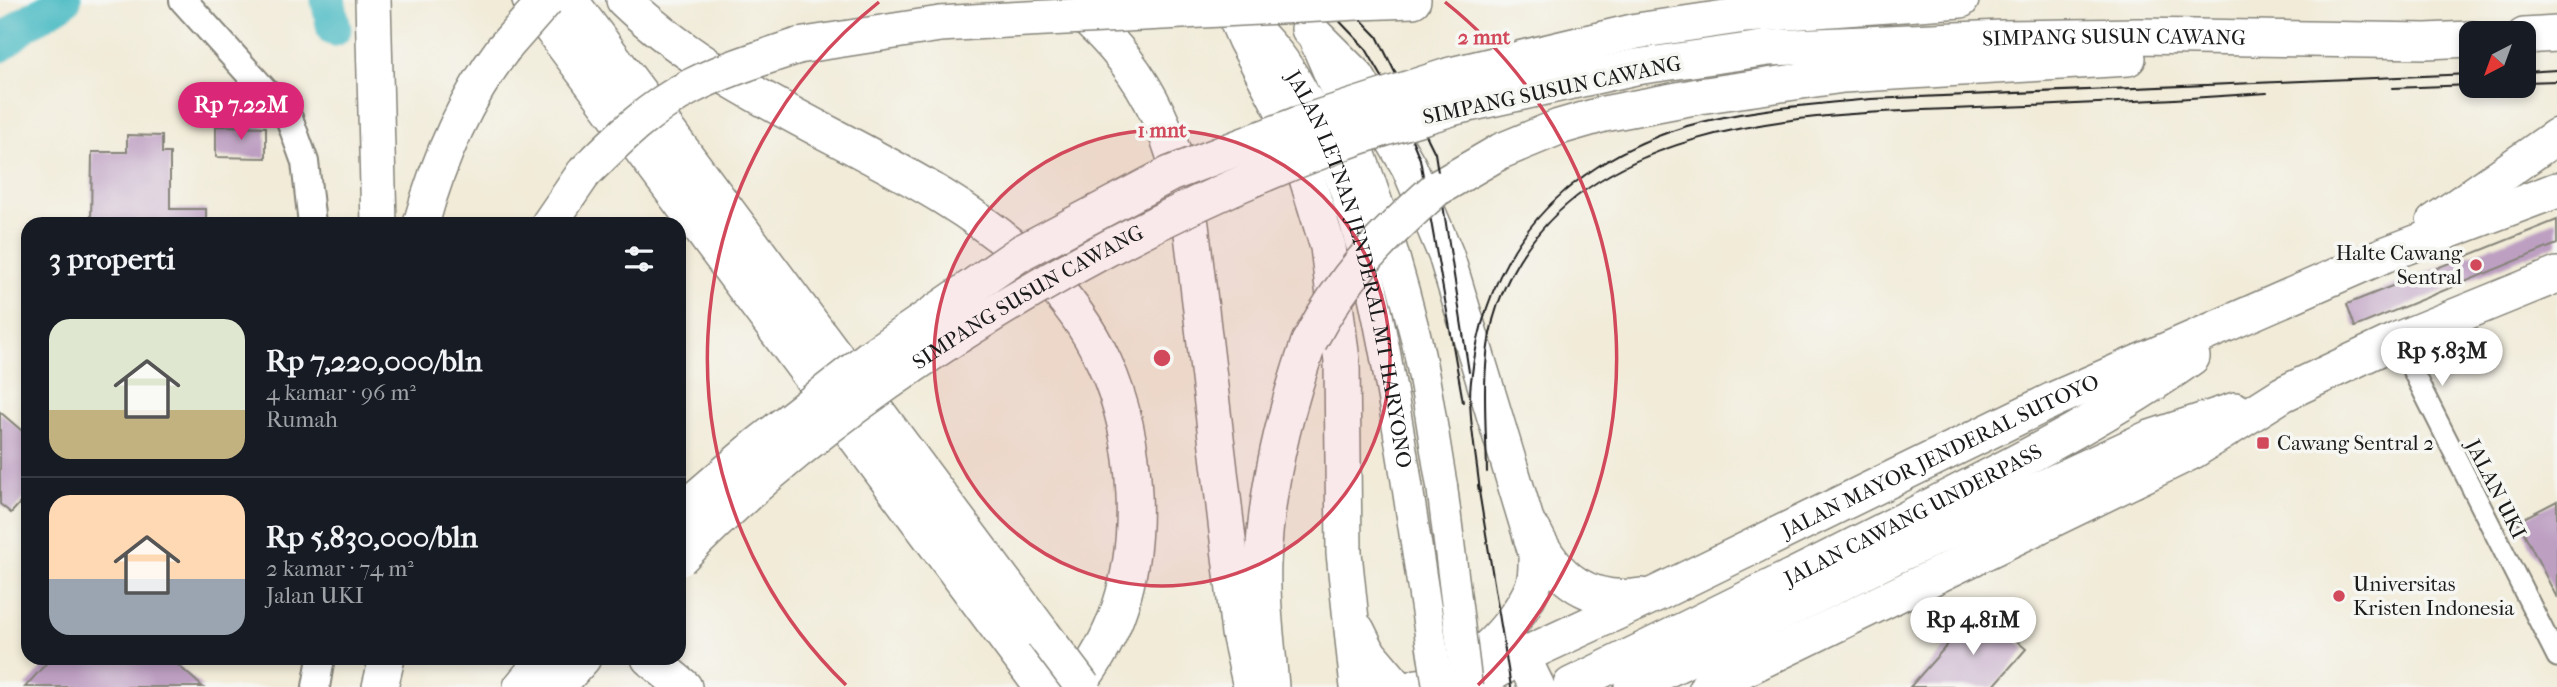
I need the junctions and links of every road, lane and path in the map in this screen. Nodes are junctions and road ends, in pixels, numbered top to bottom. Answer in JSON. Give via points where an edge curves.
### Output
{"nodes":[{"id":1,"x":373,"y":0,"type":"edge"},
{"id":2,"x":530,"y":0,"type":"edge"},
{"id":3,"x":546,"y":0,"type":"edge"},
{"id":4,"x":570,"y":0,"type":"edge"},
{"id":5,"x":624,"y":0,"type":"edge"},
{"id":6,"x":1063,"y":0,"type":"edge"},
{"id":7,"x":1229,"y":0,"type":"edge"},
{"id":8,"x":1413,"y":0,"type":"edge"},
{"id":9,"x":1961,"y":0,"type":"edge"},
{"id":10,"x":195,"y":3,"type":"edge"},
{"id":11,"x":1300,"y":15,"type":"edge"},
{"id":12,"x":2557,"y":34,"type":"edge"},
{"id":13,"x":2536,"y":35,"type":"edge"},
{"id":14,"x":2459,"y":39,"type":"edge"},
{"id":15,"x":2305,"y":40,"type":"junction"},
{"id":16,"x":1453,"y":91,"type":"junction"},
{"id":17,"x":2557,"y":136,"type":"edge"},
{"id":18,"x":306,"y":139,"type":"junction"},
{"id":19,"x":2557,"y":190,"type":"edge"},
{"id":20,"x":311,"y":217,"type":"edge"},
{"id":21,"x":325,"y":217,"type":"edge"},
{"id":22,"x":379,"y":217,"type":"edge"},
{"id":23,"x":423,"y":217,"type":"edge"},
{"id":24,"x":555,"y":217,"type":"edge"},
{"id":25,"x":2384,"y":255,"type":"junction"},
{"id":26,"x":2557,"y":275,"type":"edge"},
{"id":27,"x":2241,"y":320,"type":"junction"},
{"id":28,"x":2397,"y":340,"type":"junction"},
{"id":29,"x":2283,"y":394,"type":"junction"},
{"id":30,"x":686,"y":507,"type":"edge"},
{"id":31,"x":1527,"y":516,"type":"junction"},
{"id":32,"x":686,"y":553,"type":"edge"},
{"id":33,"x":1660,"y":592,"type":"junction"},
{"id":34,"x":1346,"y":593,"type":"junction"},
{"id":35,"x":1353,"y":637,"type":"junction"},
{"id":36,"x":2557,"y":657,"type":"edge"},
{"id":37,"x":320,"y":665,"type":"edge"},
{"id":38,"x":334,"y":665,"type":"edge"},
{"id":39,"x":385,"y":665,"type":"edge"},
{"id":40,"x":657,"y":665,"type":"edge"},
{"id":41,"x":563,"y":669,"type":"edge"},
{"id":42,"x":1502,"y":670,"type":"edge"},
{"id":43,"x":1394,"y":684,"type":"edge"},
{"id":44,"x":1041,"y":685,"type":"edge"},
{"id":45,"x":1571,"y":685,"type":"dead end"},
{"id":46,"x":316,"y":687,"type":"edge"},
{"id":47,"x":331,"y":687,"type":"edge"},
{"id":48,"x":380,"y":687,"type":"edge"},
{"id":49,"x":521,"y":687,"type":"edge"},
{"id":50,"x":684,"y":687,"type":"edge"},
{"id":51,"x":1076,"y":687,"type":"edge"},
{"id":52,"x":1083,"y":687,"type":"edge"},
{"id":53,"x":1251,"y":687,"type":"edge"},
{"id":54,"x":1270,"y":687,"type":"edge"},
{"id":55,"x":1346,"y":687,"type":"edge"},
{"id":56,"x":1438,"y":687,"type":"edge"},
{"id":57,"x":1468,"y":687,"type":"edge"},
{"id":58,"x":1537,"y":687,"type":"edge"},
{"id":59,"x":1632,"y":687,"type":"edge"},
{"id":60,"x":1707,"y":687,"type":"edge"}],
"edges":[{"from":1,"to":22,"type":"highway"},
{"from":2,"to":44,"type":"highway"},
{"from":3,"to":23,"type":"highway","bridge":true,"via":[[477,86],[440,165]]},
{"from":4,"to":52,"type":"highway","bridge":true},
{"from":5,"to":51,"type":"highway","via":[[668,39],[724,78],[877,158],[983,222],[1031,259],[1069,304],[1117,399],[1128,440],[1134,502],[1129,577],[1119,611],[1099,655]]},
{"from":6,"to":53,"type":"highway","via":[[1107,36],[1126,59],[1151,99],[1178,168],[1191,225],[1239,633]]},
{"from":7,"to":34,"type":"highway","via":[[1291,126],[1328,247],[1342,362]]},
{"from":7,"to":56,"type":"main road","name":"JALAN LETNAN JENDERAL MT HARYONO","bridge":true,"via":[[1284,61],[1322,132],[1345,190],[1383,334]]},
{"from":8,"to":24,"type":"highway","bridge":true,"via":[[940,24],[797,46],[690,86],[626,131],[584,173]]},
{"from":9,"to":16,"type":"highway","name":"SIMPANG SUSUN CAWANG","via":[[1745,15],[1637,31]]},
{"from":10,"to":18,"type":"street"},
{"from":11,"to":31,"type":"highway","via":[[1357,77],[1409,167],[1446,255]]},
{"from":11,"to":57,"type":"main road","name":"JALAN LETNAN JENDERAL MT HARYONO","bridge":true,"via":[[1346,111],[1416,335],[1442,486]]},
{"from":12,"to":13,"type":"highway"},
{"from":14,"to":15,"type":"highway"},
{"from":15,"to":16,"type":"highway","name":"SIMPANG SUSUN CAWANG","via":[[2003,38],[1769,48]]},
{"from":15,"to":54,"type":"highway","bridge":true,"via":[[2121,59],[1843,75],[1699,96],[1559,127],[1501,151],[1436,189],[1374,245],[1339,288],[1309,342],[1286,408],[1262,564]]},
{"from":16,"to":30,"type":"highway","name":"SIMPANG SUSUN CAWANG","bridge":true,"via":[[1299,124],[1170,174],[1022,252],[849,373]]},
{"from":16,"to":32,"type":"highway","name":"SIMPANG SUSUN CAWANG","bridge":true,"via":[[1189,208],[1050,281],[804,444]]},
{"from":17,"to":25,"type":"highway","name":"JALAN MAYOR JENDERAL SUTOYO"},
{"from":18,"to":20,"type":"street"},
{"from":18,"to":21,"type":"street","via":[[319,159]]},
{"from":19,"to":25,"type":"highway","name":"JALAN MAYOR JENDERAL SUTOYO"},
{"from":25,"to":27,"type":"highway","name":"JALAN MAYOR JENDERAL SUTOYO"},
{"from":26,"to":28,"type":"highway"},
{"from":27,"to":33,"type":"highway","name":"JALAN MAYOR JENDERAL SUTOYO","via":[[2053,400]]},
{"from":27,"to":45,"type":"highway","name":"JALAN CAWANG UNDERPASS","via":[[2172,371],[2046,446]]},
{"from":28,"to":29,"type":"highway"},
{"from":28,"to":36,"type":"street","name":"JALAN UKI"},
{"from":29,"to":59,"type":"highway","name":"JALAN CAWANG UNDERPASS","via":[[2150,438],[1895,556]]},
{"from":29,"to":60,"type":"highway","via":[[2193,451]]},
{"from":31,"to":33,"type":"highway","via":[[1549,558],[1585,590],[1616,599]]},
{"from":31,"to":43,"type":"highway","via":[[1536,569],[1519,612],[1469,663],[1434,684]]},
{"from":33,"to":42,"type":"highway","name":"JALAN MAYOR JENDERAL SUTOYO"},
{"from":34,"to":35,"type":"highway"},
{"from":34,"to":43,"type":"highway","via":[[1362,643]]},
{"from":35,"to":43,"type":"highway"},
{"from":35,"to":55,"type":"highway"},
{"from":37,"to":46,"type":"street"},
{"from":38,"to":47,"type":"street"},
{"from":39,"to":48,"type":"highway"},
{"from":40,"to":50,"type":"highway"},
{"from":41,"to":49,"type":"highway"},
{"from":42,"to":57,"type":"highway","name":"JALAN MAYOR JENDERAL SUTOYO"},
{"from":42,"to":58,"type":"highway"}]}
